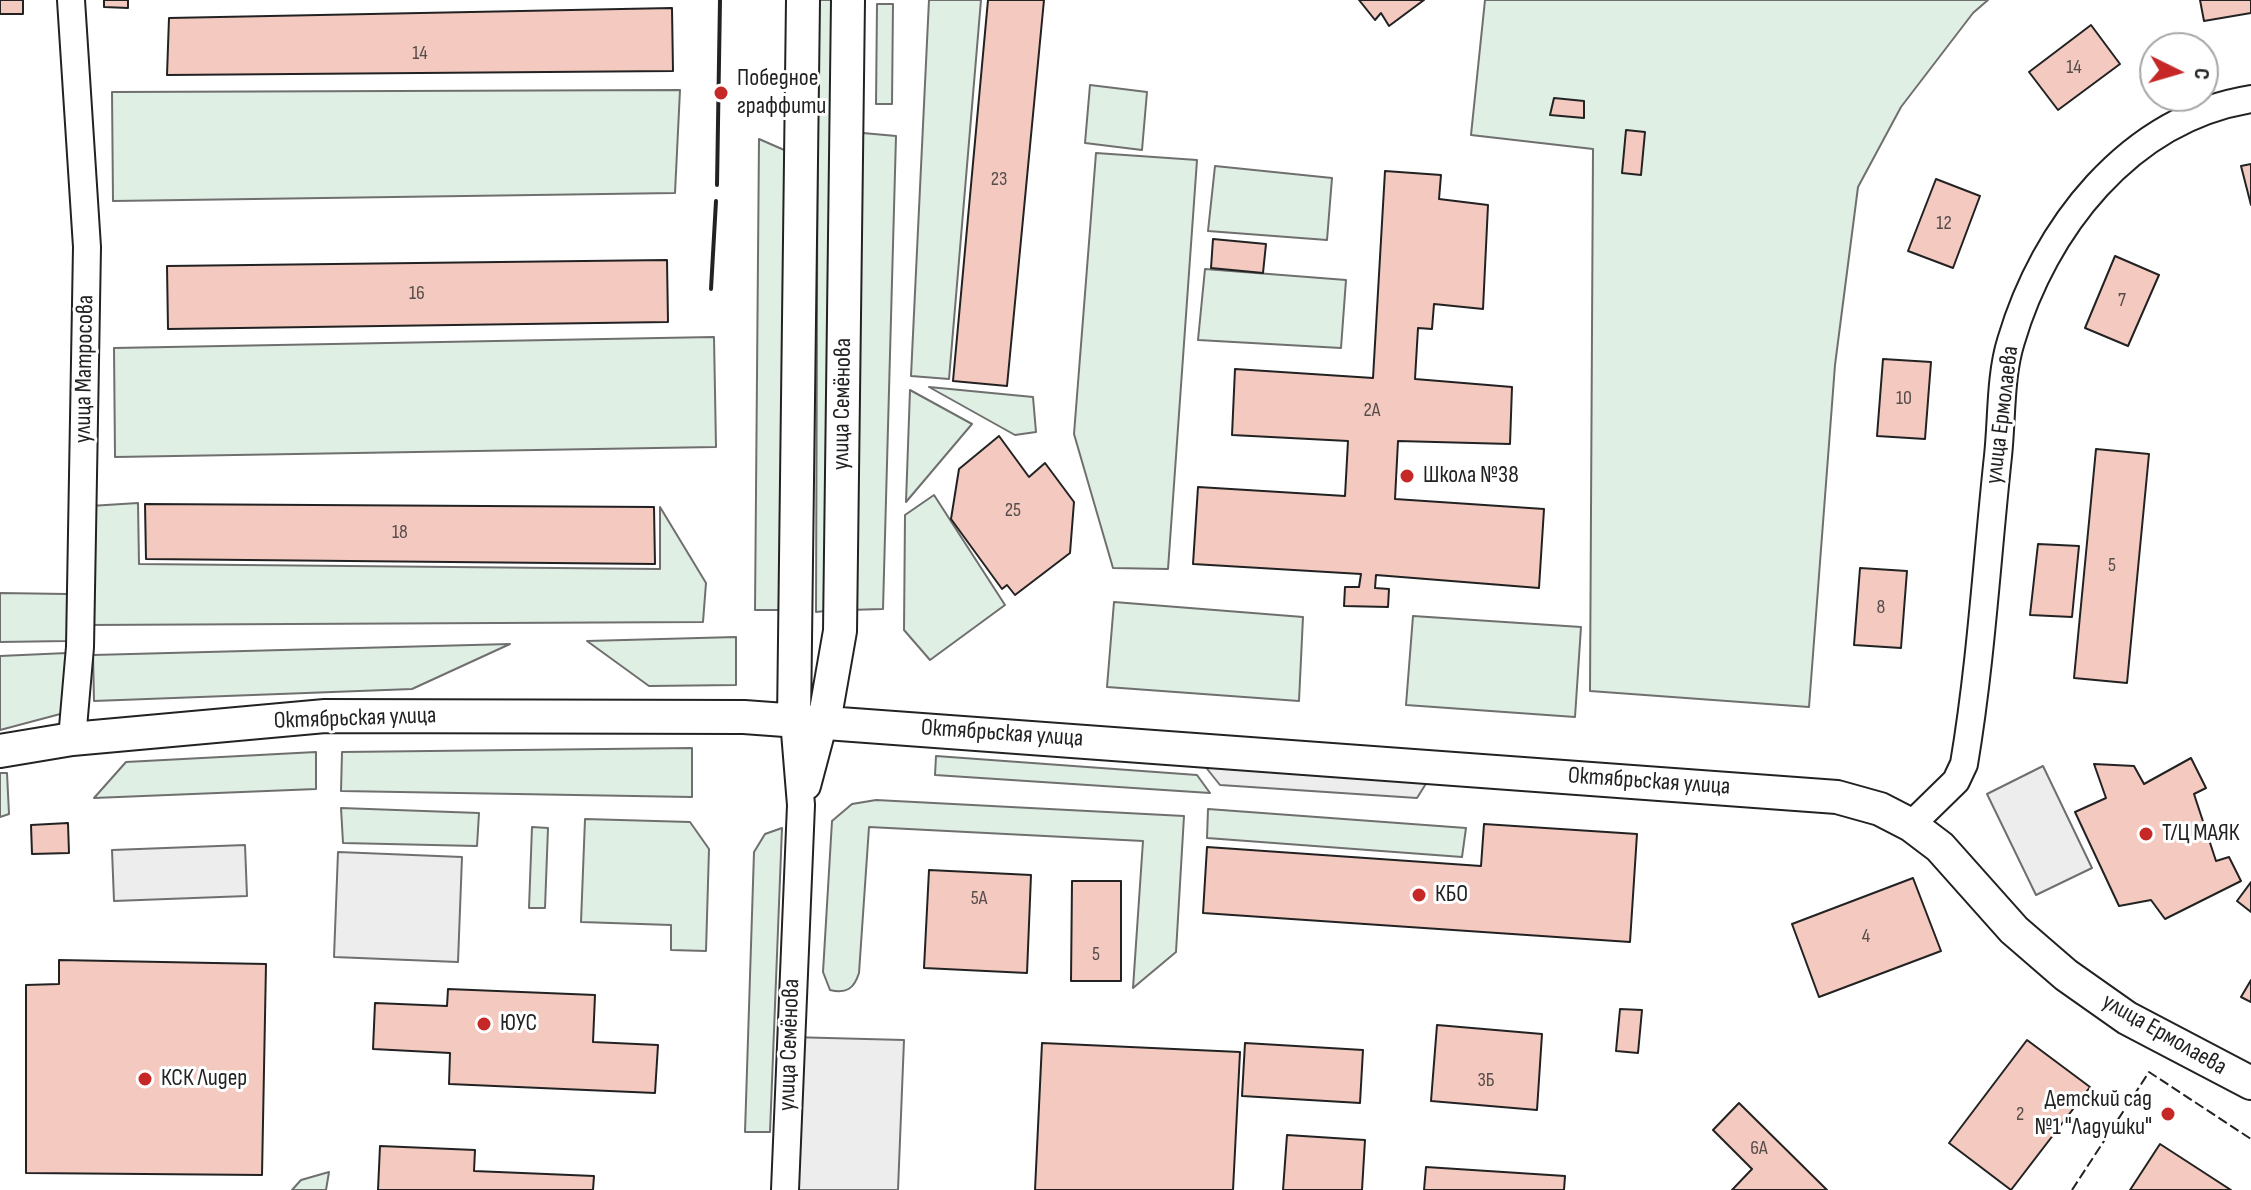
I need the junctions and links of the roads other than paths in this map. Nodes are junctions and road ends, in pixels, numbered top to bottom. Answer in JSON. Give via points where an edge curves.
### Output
{"nodes":[{"id":1,"x":71,"y":0,"type":"edge"},
{"id":2,"x":803,"y":0,"type":"edge"},
{"id":3,"x":848,"y":0,"type":"edge"},
{"id":4,"x":2251,"y":99,"type":"edge"},
{"id":5,"x":809,"y":721,"type":"junction"},
{"id":6,"x":72,"y":739,"type":"junction"},
{"id":7,"x":0,"y":751,"type":"edge"},
{"id":8,"x":1911,"y":825,"type":"junction"},
{"id":9,"x":1976,"y":885,"type":"joint"},
{"id":10,"x":2251,"y":1083,"type":"edge"},
{"id":11,"x":785,"y":1190,"type":"edge"}],
"edges":[{"from":1,"to":6,"type":"street","name":"улица Матросова","via":[[87,247],[80,647]]},
{"from":2,"to":5,"type":"street","name":"улица Семёнова"},
{"from":3,"to":5,"type":"street","name":"улица Семёнова","via":[[840,631]]},
{"from":4,"to":8,"type":"street","name":"улица Ермолаева","via":[[2193,119],[2129,157],[2084,197],[2041,265],[2009,345],[1964,764],[1956,781]]},
{"from":5,"to":6,"type":"street","name":"Октябрьская улица","via":[[325,716]]},
{"from":5,"to":8,"type":"street","name":"Октябрьская улица","via":[[1794,792],[1866,805]]},
{"from":5,"to":11,"type":"street","name":"улица Семёнова"},
{"from":6,"to":7,"type":"street","name":"Октябрьская улица"},
{"from":8,"to":9,"type":"street","name":"Октябрьская улица"},
{"from":9,"to":10,"type":"street","name":"улица Ермолаева","via":[[2014,930],[2066,975],[2127,1018]]}]}
